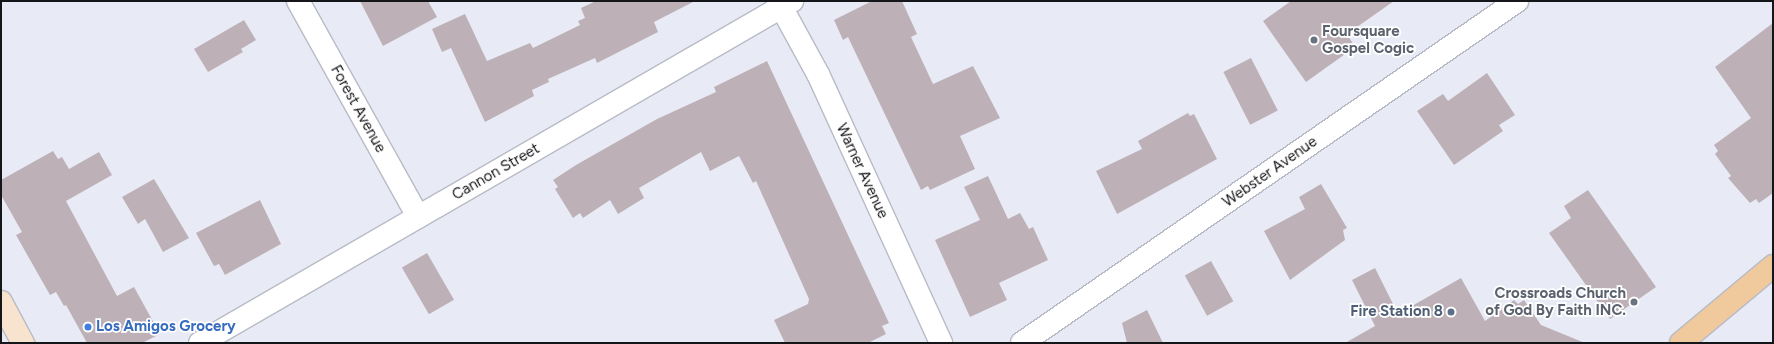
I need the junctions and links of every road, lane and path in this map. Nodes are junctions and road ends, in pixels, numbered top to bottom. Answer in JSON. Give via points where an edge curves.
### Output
{"nodes":[{"id":1,"x":298,"y":1,"type":"edge"},
{"id":2,"x":1517,"y":1,"type":"edge"},
{"id":3,"x":784,"y":3,"type":"edge"},
{"id":4,"x":418,"y":217,"type":"junction"},
{"id":5,"x":1773,"y":266,"type":"edge"},
{"id":6,"x":1,"y":302,"type":"edge"},
{"id":7,"x":23,"y":343,"type":"edge"},
{"id":8,"x":200,"y":343,"type":"edge"},
{"id":9,"x":941,"y":343,"type":"edge"},
{"id":10,"x":1022,"y":343,"type":"edge"},
{"id":11,"x":1681,"y":343,"type":"edge"}],
"edges":[{"from":1,"to":4,"type":"street","name":"Forest Avenue"},
{"from":2,"to":10,"type":"street","name":"Webster Avenue"},
{"from":3,"to":4,"type":"street","name":"Cannon Street"},
{"from":3,"to":9,"type":"street","name":"Warner Avenue"},
{"from":4,"to":8,"type":"street","name":"Cannon Street"},
{"from":5,"to":11,"type":"main road"},
{"from":6,"to":7,"type":"street"}]}
